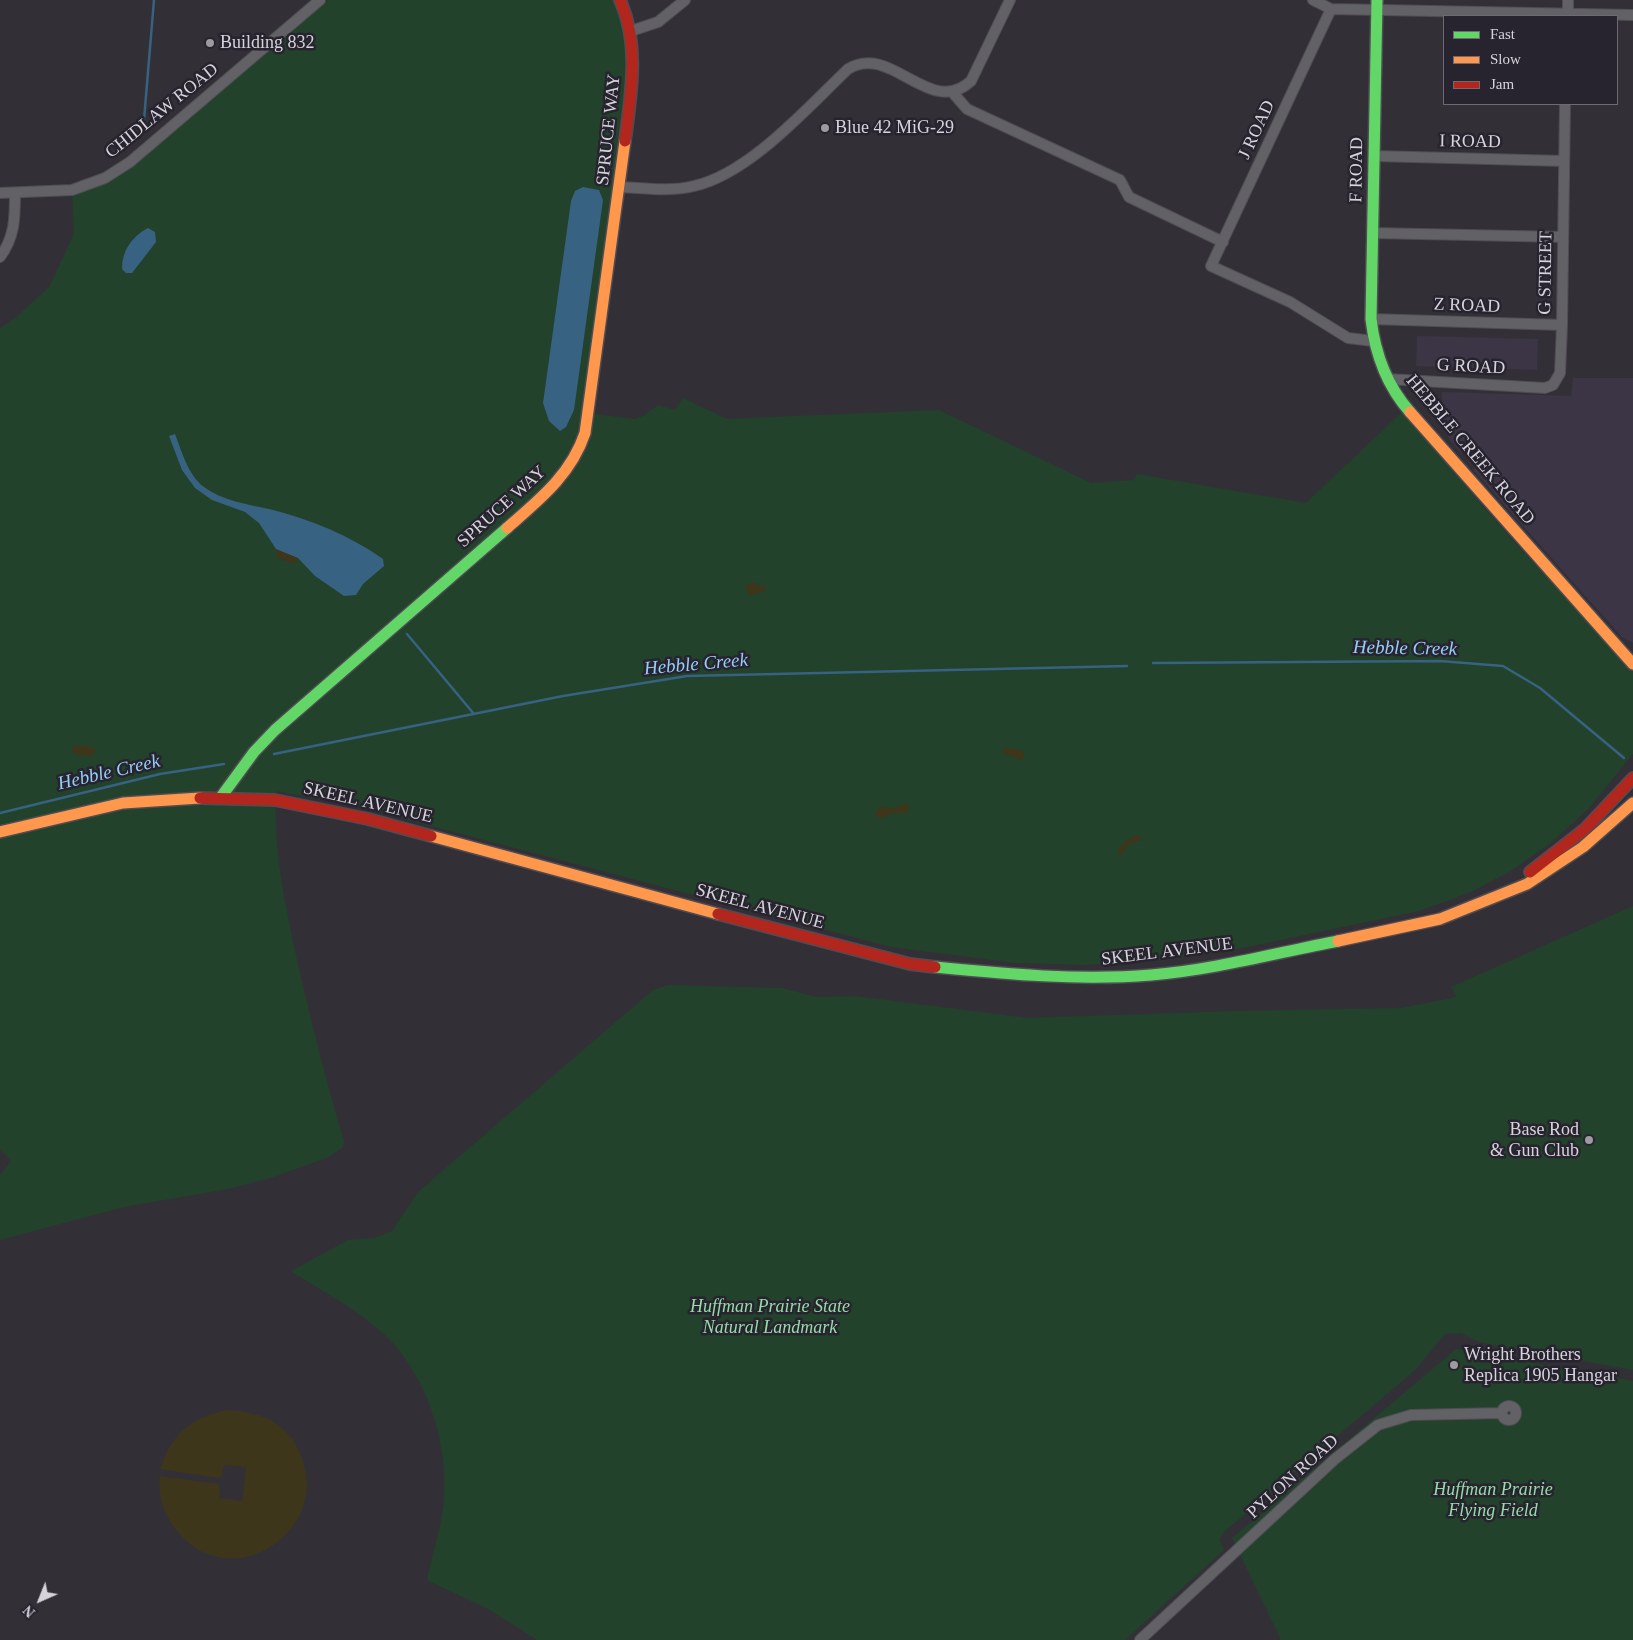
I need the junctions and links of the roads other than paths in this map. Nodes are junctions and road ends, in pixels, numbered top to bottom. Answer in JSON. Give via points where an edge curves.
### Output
{"nodes":[{"id":1,"x":320,"y":0,"type":"edge"},
{"id":2,"x":620,"y":0,"type":"edge"},
{"id":3,"x":685,"y":0,"type":"edge"},
{"id":4,"x":1010,"y":0,"type":"edge"},
{"id":5,"x":1313,"y":0,"type":"edge"},
{"id":6,"x":1568,"y":0,"type":"edge"},
{"id":7,"x":1377,"y":5,"type":"edge"},
{"id":8,"x":1332,"y":8,"type":"junction"},
{"id":9,"x":1568,"y":15,"type":"edge"},
{"id":10,"x":1633,"y":15,"type":"edge"},
{"id":11,"x":632,"y":32,"type":"junction"},
{"id":12,"x":952,"y":93,"type":"junction"},
{"id":13,"x":1565,"y":105,"type":"edge"},
{"id":14,"x":1375,"y":156,"type":"junction"},
{"id":15,"x":1564,"y":160,"type":"junction"},
{"id":16,"x":621,"y":186,"type":"junction"},
{"id":17,"x":14,"y":192,"type":"junction"},
{"id":18,"x":0,"y":194,"type":"edge"},
{"id":19,"x":1373,"y":233,"type":"junction"},
{"id":20,"x":1563,"y":236,"type":"junction"},
{"id":21,"x":1223,"y":242,"type":"junction"},
{"id":22,"x":0,"y":257,"type":"edge"},
{"id":23,"x":1371,"y":319,"type":"junction"},
{"id":24,"x":1562,"y":325,"type":"junction"},
{"id":25,"x":1372,"y":341,"type":"junction"},
{"id":26,"x":1387,"y":379,"type":"junction"},
{"id":27,"x":1553,"y":385,"type":"joint"},
{"id":28,"x":1633,"y":664,"type":"edge"},
{"id":29,"x":1633,"y":778,"type":"edge"},
{"id":30,"x":221,"y":797,"type":"junction"},
{"id":31,"x":1633,"y":803,"type":"edge"},
{"id":32,"x":0,"y":832,"type":"edge"},
{"id":33,"x":1514,"y":888,"type":"junction"},
{"id":34,"x":1501,"y":1413,"type":"dead end"},
{"id":35,"x":1140,"y":1640,"type":"edge"}],
"edges":[{"from":1,"to":17,"type":"street","name":"CHIDLAW ROAD","via":[[130,162],[105,178],[72,190]]},
{"from":2,"to":11,"type":"street","name":"SPRUCE WAY"},
{"from":3,"to":11,"type":"street","via":[[658,22]]},
{"from":4,"to":12,"type":"street","via":[[971,82]]},
{"from":5,"to":8,"type":"street"},
{"from":6,"to":9,"type":"street"},
{"from":7,"to":8,"type":"street"},
{"from":7,"to":9,"type":"street"},
{"from":7,"to":14,"type":"street","name":"F ROAD"},
{"from":8,"to":21,"type":"street","name":"J ROAD"},
{"from":9,"to":10,"type":"street"},
{"from":11,"to":16,"type":"street","name":"SPRUCE WAY","via":[[634,54]]},
{"from":12,"to":16,"type":"street","via":[[940,93],[876,64],[858,63],[760,150],[716,180],[672,190]]},
{"from":12,"to":21,"type":"street","via":[[967,109],[1120,180],[1129,197]]},
{"from":13,"to":15,"type":"street"},
{"from":14,"to":15,"type":"street","name":"I ROAD"},
{"from":14,"to":19,"type":"street","name":"F ROAD"},
{"from":15,"to":20,"type":"street","name":"G STREET"},
{"from":16,"to":30,"type":"street","name":"SPRUCE WAY","via":[[586,436],[573,463],[548,492],[275,730],[254,752]]},
{"from":17,"to":18,"type":"street","name":"CHIDLAW ROAD"},
{"from":17,"to":22,"type":"street","via":[[14,229]]},
{"from":19,"to":20,"type":"street"},
{"from":19,"to":23,"type":"street","name":"F ROAD"},
{"from":20,"to":24,"type":"street","name":"G STREET"},
{"from":21,"to":25,"type":"street","name":"J ROAD","via":[[1211,266],[1290,302],[1348,338]]},
{"from":23,"to":24,"type":"street","name":"Z ROAD"},
{"from":23,"to":25,"type":"street","name":"F ROAD"},
{"from":24,"to":27,"type":"street","name":"G STREET","via":[[1560,373]]},
{"from":25,"to":26,"type":"street","name":"HEBBLE CREEK ROAD"},
{"from":26,"to":27,"type":"street","name":"G ROAD","via":[[1544,388]]},
{"from":26,"to":28,"type":"street","name":"HEBBLE CREEK ROAD","via":[[1398,399]]},
{"from":29,"to":33,"type":"street","name":"SKEEL AVENUE","via":[[1579,835],[1520,879]]},
{"from":30,"to":32,"type":"street","name":"SKEEL AVENUE","via":[[122,803]]},
{"from":30,"to":33,"type":"street","name":"SKEEL AVENUE","via":[[275,800],[368,819],[910,964],[1022,976],[1091,978],[1152,974],[1269,956],[1440,919]]},
{"from":31,"to":33,"type":"street","name":"SKEEL AVENUE","via":[[1559,864],[1527,884]]},
{"from":34,"to":35,"type":"street","name":"PYLON ROAD","via":[[1411,1415],[1378,1425],[1335,1459]]}]}
